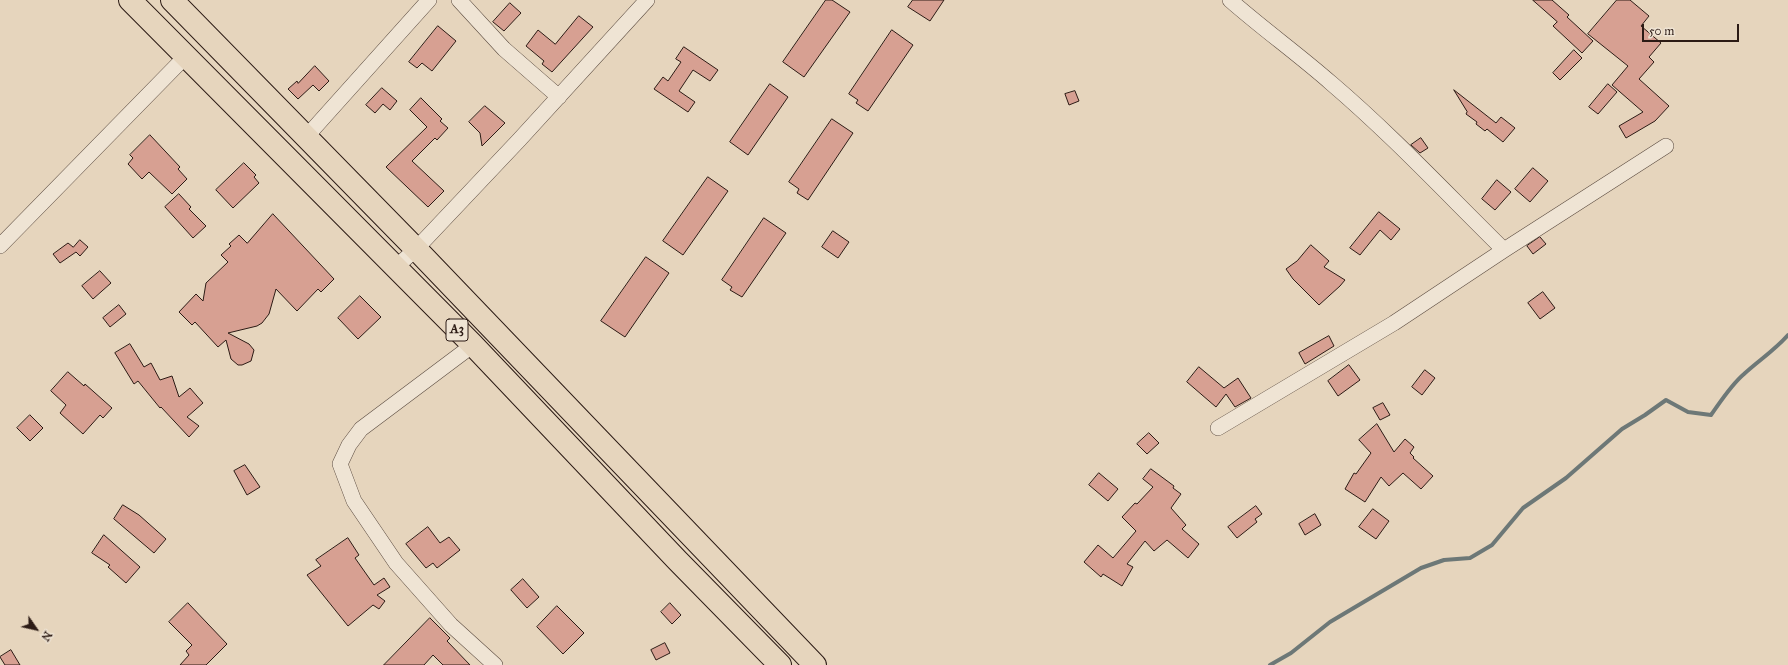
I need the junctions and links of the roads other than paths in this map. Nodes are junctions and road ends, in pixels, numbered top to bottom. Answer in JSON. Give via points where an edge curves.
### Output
{"nodes":[{"id":1,"x":130,"y":0,"type":"edge"},
{"id":2,"x":172,"y":0,"type":"edge"},
{"id":3,"x":429,"y":0,"type":"edge"},
{"id":4,"x":459,"y":0,"type":"edge"},
{"id":5,"x":646,"y":0,"type":"edge"},
{"id":6,"x":1230,"y":0,"type":"edge"},
{"id":7,"x":186,"y":56,"type":"junction"},
{"id":8,"x":559,"y":97,"type":"junction"},
{"id":9,"x":307,"y":136,"type":"junction"},
{"id":10,"x":1666,"y":146,"type":"dead end"},
{"id":11,"x":0,"y":246,"type":"edge"},
{"id":12,"x":416,"y":249,"type":"junction"},
{"id":13,"x":1504,"y":250,"type":"junction"},
{"id":14,"x":395,"y":268,"type":"junction"},
{"id":15,"x":473,"y":346,"type":"junction"},
{"id":16,"x":1218,"y":428,"type":"dead end"},
{"id":17,"x":495,"y":665,"type":"edge"},
{"id":18,"x":780,"y":665,"type":"edge"},
{"id":19,"x":815,"y":665,"type":"edge"}],
"edges":[{"from":1,"to":7,"type":"highway","number":"A3"},
{"from":2,"to":9,"type":"highway","number":"A3"},
{"from":3,"to":9,"type":"street"},
{"from":4,"to":8,"type":"street","via":[[504,49]]},
{"from":5,"to":8,"type":"street"},
{"from":6,"to":13,"type":"street","via":[[1336,87]]},
{"from":7,"to":11,"type":"street"},
{"from":7,"to":14,"type":"highway","number":"A3"},
{"from":8,"to":12,"type":"street"},
{"from":9,"to":12,"type":"highway","number":"A3"},
{"from":10,"to":13,"type":"street"},
{"from":12,"to":14,"type":"street"},
{"from":12,"to":19,"type":"highway","number":"A3"},
{"from":13,"to":16,"type":"street","via":[[1394,323]]},
{"from":14,"to":15,"type":"highway","number":"A3"},
{"from":15,"to":17,"type":"street","via":[[361,429],[349,445],[340,464],[354,501],[396,562],[451,625]]},
{"from":15,"to":18,"type":"highway","number":"A3"}]}
